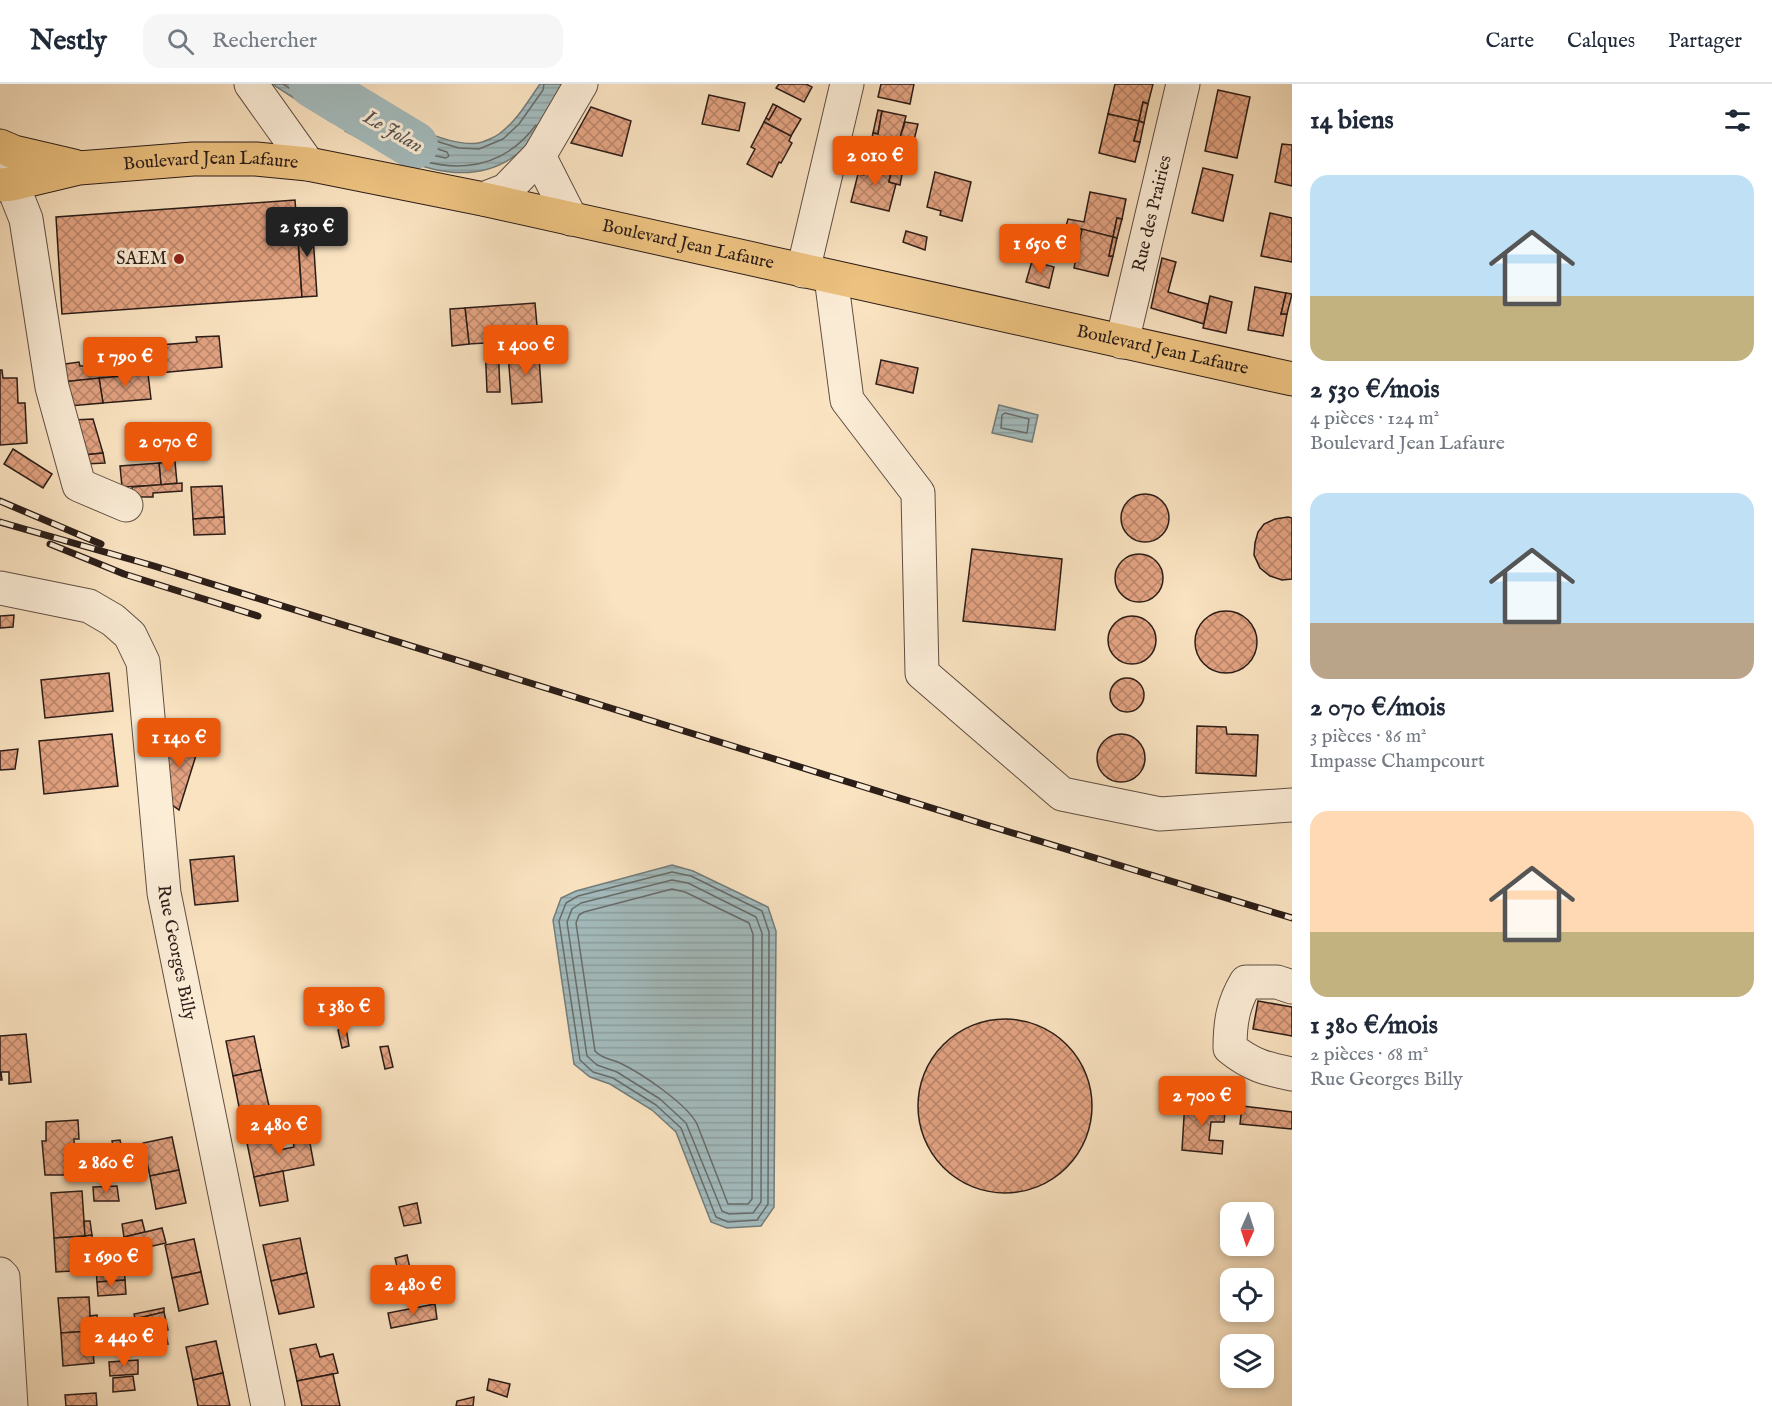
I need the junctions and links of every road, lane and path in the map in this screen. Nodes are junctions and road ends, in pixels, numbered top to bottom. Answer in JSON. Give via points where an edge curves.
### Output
{"nodes":[{"id":1,"x":251,"y":84,"type":"edge"},
{"id":2,"x":581,"y":84,"type":"edge"},
{"id":3,"x":847,"y":84,"type":"edge"},
{"id":4,"x":1183,"y":84,"type":"edge"},
{"id":5,"x":539,"y":156,"type":"junction"},
{"id":6,"x":308,"y":164,"type":"junction"},
{"id":7,"x":7,"y":167,"type":"edge"},
{"id":8,"x":483,"y":199,"type":"junction"},
{"id":9,"x":571,"y":219,"type":"junction"},
{"id":10,"x":817,"y":274,"type":"junction"},
{"id":11,"x":1122,"y":342,"type":"junction"},
{"id":12,"x":1292,"y":380,"type":"edge"},
{"id":13,"x":126,"y":506,"type":"dead end"},
{"id":14,"x":0,"y":588,"type":"edge"},
{"id":15,"x":1292,"y":805,"type":"edge"},
{"id":16,"x":1292,"y":987,"type":"edge"},
{"id":17,"x":1292,"y":1074,"type":"edge"},
{"id":18,"x":0,"y":1274,"type":"edge"},
{"id":19,"x":11,"y":1406,"type":"edge"},
{"id":20,"x":268,"y":1406,"type":"edge"}],
"edges":[{"from":1,"to":6,"type":"street"},
{"from":2,"to":5,"type":"street"},
{"from":3,"to":10,"type":"street"},
{"from":4,"to":11,"type":"street","name":"Rue des Prairies"},
{"from":5,"to":8,"type":"street","via":[[506,190]]},
{"from":5,"to":9,"type":"street"},
{"from":6,"to":7,"type":"main road","name":"Boulevard Jean Lafaure","via":[[193,159],[79,168]]},
{"from":6,"to":8,"type":"main road","name":"Boulevard Jean Lafaure"},
{"from":7,"to":13,"type":"street","via":[[26,219],[52,387],[79,485]]},
{"from":8,"to":9,"type":"main road","name":"Boulevard Jean Lafaure"},
{"from":9,"to":10,"type":"main road","name":"Boulevard Jean Lafaure"},
{"from":10,"to":11,"type":"main road","name":"Boulevard Jean Lafaure"},
{"from":10,"to":15,"type":"street","via":[[847,400],[918,493],[922,673],[1062,794],[1160,814]]},
{"from":11,"to":12,"type":"main road","name":"Boulevard Jean Lafaure"},
{"from":14,"to":20,"type":"street","name":"Rue Georges Billy","via":[[89,606],[130,635],[143,662],[164,893]]},
{"from":16,"to":17,"type":"street","via":[[1276,982],[1246,982],[1236,999],[1230,1048],[1267,1070]]},
{"from":18,"to":19,"type":"street"}]}
